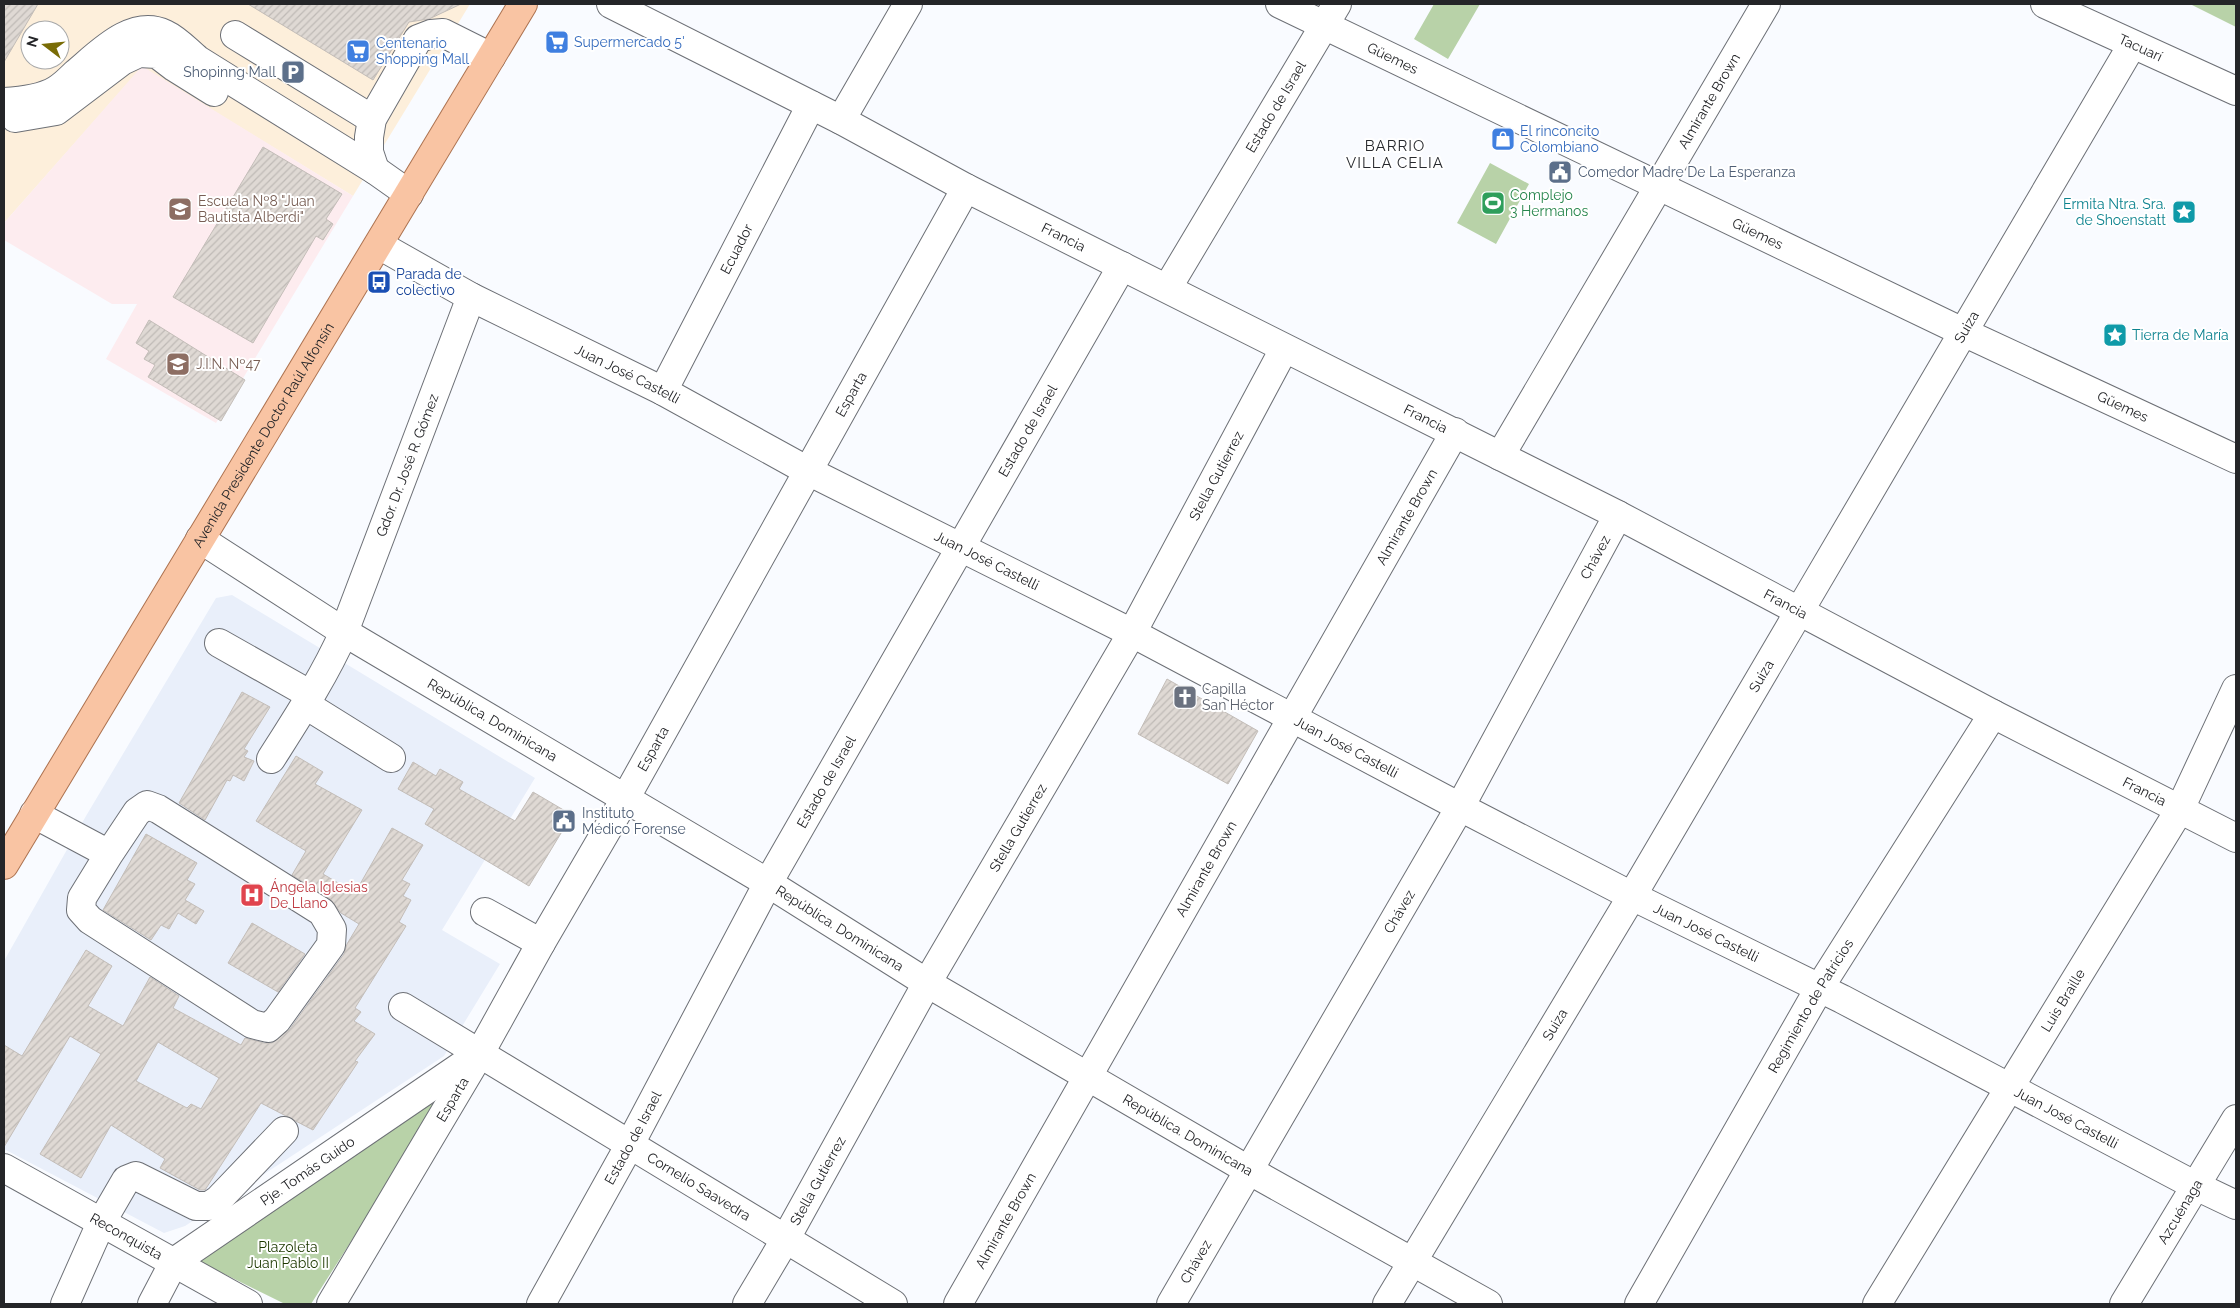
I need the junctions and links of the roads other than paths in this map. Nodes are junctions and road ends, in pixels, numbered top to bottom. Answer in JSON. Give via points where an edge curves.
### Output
{"nodes":[{"id":1,"x":523,"y":4,"type":"edge"},
{"id":2,"x":611,"y":4,"type":"edge"},
{"id":3,"x":908,"y":4,"type":"edge"},
{"id":4,"x":1280,"y":4,"type":"edge"},
{"id":5,"x":1766,"y":4,"type":"edge"},
{"id":6,"x":2045,"y":4,"type":"edge"},
{"id":7,"x":1331,"y":14,"type":"edge"},
{"id":8,"x":235,"y":35,"type":"dead end"},
{"id":9,"x":2132,"y":45,"type":"junction"},
{"id":10,"x":491,"y":57,"type":"junction"},
{"id":11,"x":2236,"y":91,"type":"edge"},
{"id":12,"x":4,"y":102,"type":"edge"},
{"id":13,"x":811,"y":105,"type":"junction"},
{"id":14,"x":4,"y":118,"type":"edge"},
{"id":15,"x":372,"y":119,"type":"junction"},
{"id":16,"x":841,"y":120,"type":"junction"},
{"id":17,"x":375,"y":170,"type":"junction"},
{"id":18,"x":1659,"y":186,"type":"junction"},
{"id":19,"x":966,"y":188,"type":"junction"},
{"id":20,"x":405,"y":200,"type":"junction"},
{"id":21,"x":379,"y":245,"type":"junction"},
{"id":22,"x":1122,"y":266,"type":"junction"},
{"id":23,"x":1168,"y":287,"type":"junction"},
{"id":24,"x":471,"y":297,"type":"junction"},
{"id":25,"x":1963,"y":332,"type":"junction"},
{"id":26,"x":1284,"y":349,"type":"junction"},
{"id":27,"x":663,"y":391,"type":"junction"},
{"id":28,"x":1455,"y":432,"type":"junction"},
{"id":29,"x":1500,"y":456,"type":"junction"},
{"id":30,"x":2236,"y":459,"type":"edge"},
{"id":31,"x":808,"y":471,"type":"junction"},
{"id":32,"x":1618,"y":515,"type":"junction"},
{"id":33,"x":200,"y":539,"type":"junction"},
{"id":34,"x":959,"y":548,"type":"junction"},
{"id":35,"x":1798,"y":612,"type":"junction"},
{"id":36,"x":344,"y":632,"type":"junction"},
{"id":37,"x":1132,"y":633,"type":"junction"},
{"id":38,"x":219,"y":643,"type":"dead end"},
{"id":39,"x":2236,"y":689,"type":"edge"},
{"id":40,"x":308,"y":700,"type":"junction"},
{"id":41,"x":1993,"y":714,"type":"junction"},
{"id":42,"x":1292,"y":717,"type":"junction"},
{"id":43,"x":391,"y":758,"type":"dead end"},
{"id":44,"x":271,"y":760,"type":"dead end"},
{"id":45,"x":625,"y":799,"type":"junction"},
{"id":46,"x":1460,"y":807,"type":"junction"},
{"id":47,"x":2180,"y":809,"type":"junction"},
{"id":48,"x":34,"y":814,"type":"junction"},
{"id":49,"x":2236,"y":838,"type":"edge"},
{"id":50,"x":110,"y":854,"type":"junction"},
{"id":51,"x":4,"y":865,"type":"edge"},
{"id":52,"x":768,"y":883,"type":"junction"},
{"id":53,"x":1632,"y":896,"type":"junction"},
{"id":54,"x":485,"y":912,"type":"dead end"},
{"id":55,"x":541,"y":942,"type":"junction"},
{"id":56,"x":927,"y":983,"type":"junction"},
{"id":57,"x":1820,"y":987,"type":"junction"},
{"id":58,"x":403,"y":1007,"type":"dead end"},
{"id":59,"x":480,"y":1053,"type":"junction"},
{"id":60,"x":1087,"y":1077,"type":"junction"},
{"id":61,"x":2008,"y":1087,"type":"junction"},
{"id":62,"x":2236,"y":1119,"type":"edge"},
{"id":63,"x":284,"y":1131,"type":"dead end"},
{"id":64,"x":630,"y":1146,"type":"junction"},
{"id":65,"x":4,"y":1168,"type":"edge"},
{"id":66,"x":1250,"y":1170,"type":"junction"},
{"id":67,"x":2194,"y":1185,"type":"junction"},
{"id":68,"x":2236,"y":1205,"type":"edge"},
{"id":69,"x":101,"y":1223,"type":"junction"},
{"id":70,"x":785,"y":1240,"type":"junction"},
{"id":71,"x":174,"y":1262,"type":"junction"},
{"id":72,"x":1412,"y":1262,"type":"junction"},
{"id":73,"x":65,"y":1304,"type":"edge"},
{"id":74,"x":152,"y":1304,"type":"edge"},
{"id":75,"x":248,"y":1304,"type":"edge"},
{"id":76,"x":331,"y":1304,"type":"edge"},
{"id":77,"x":541,"y":1304,"type":"edge"},
{"id":78,"x":747,"y":1304,"type":"edge"},
{"id":79,"x":893,"y":1304,"type":"edge"},
{"id":80,"x":958,"y":1304,"type":"edge"},
{"id":81,"x":1171,"y":1304,"type":"edge"},
{"id":82,"x":1388,"y":1304,"type":"edge"},
{"id":83,"x":1488,"y":1304,"type":"edge"},
{"id":84,"x":1639,"y":1304,"type":"edge"},
{"id":85,"x":1877,"y":1304,"type":"edge"},
{"id":86,"x":2124,"y":1304,"type":"edge"}],
"edges":[{"from":1,"to":10,"type":"main road","name":"Avenida Presidente Doctor Raúl Alfonsín"},
{"from":2,"to":13,"type":"street","name":"Francia"},
{"from":3,"to":16,"type":"street"},
{"from":4,"to":7,"type":"street","name":"Güemes"},
{"from":5,"to":18,"type":"street","name":"Almirante Brown"},
{"from":6,"to":9,"type":"street","name":"Tacuarí"},
{"from":7,"to":18,"type":"street","name":"Güemes"},
{"from":7,"to":23,"type":"street","name":"Estado de Israel"},
{"from":8,"to":15,"type":"street"},
{"from":9,"to":11,"type":"street","name":"Tacuarí"},
{"from":9,"to":25,"type":"street","name":"Suiza"},
{"from":10,"to":15,"type":"street","via":[[443,33],[418,39]]},
{"from":10,"to":20,"type":"main road","name":"Avenida Presidente Doctor Raúl Alfonsín"},
{"from":12,"to":17,"type":"street","via":[[38,97],[56,90],[127,35],[145,30],[164,33],[198,60]]},
{"from":13,"to":16,"type":"street","name":"Francia"},
{"from":13,"to":27,"type":"street","name":"Ecuador"},
{"from":14,"to":20,"type":"street","via":[[56,111],[122,61],[140,53],[157,54],[190,78]]},
{"from":15,"to":17,"type":"street","via":[[369,137]]},
{"from":16,"to":19,"type":"street","name":"Francia"},
{"from":17,"to":20,"type":"street"},
{"from":18,"to":25,"type":"street","name":"Güemes"},
{"from":18,"to":29,"type":"street","name":"Almirante Brown"},
{"from":19,"to":22,"type":"street","name":"Francia"},
{"from":19,"to":31,"type":"street","name":"Esparta"},
{"from":20,"to":21,"type":"main road","name":"Avenida Presidente Doctor Raúl Alfonsín"},
{"from":21,"to":24,"type":"street","name":"Juan José Castelli"},
{"from":21,"to":33,"type":"main road","name":"Avenida Presidente Doctor Raúl Alfonsín"},
{"from":22,"to":23,"type":"street","name":"Francia"},
{"from":22,"to":34,"type":"street","name":"Estado de Israel"},
{"from":23,"to":26,"type":"street","name":"Francia"},
{"from":24,"to":27,"type":"street","name":"Juan José Castelli"},
{"from":24,"to":36,"type":"street","name":"Gdor. Dr. José R. Gómez"},
{"from":25,"to":30,"type":"street","name":"Güemes"},
{"from":25,"to":35,"type":"street","name":"Suiza"},
{"from":26,"to":28,"type":"street","name":"Francia"},
{"from":26,"to":37,"type":"street","name":"Stella Gutierrez"},
{"from":27,"to":31,"type":"street","name":"Juan José Castelli"},
{"from":28,"to":29,"type":"street","name":"Francia"},
{"from":28,"to":42,"type":"street","name":"Almirante Brown"},
{"from":29,"to":32,"type":"street","name":"Francia"},
{"from":31,"to":34,"type":"street","name":"Juan José Castelli"},
{"from":31,"to":45,"type":"street","name":"Esparta"},
{"from":32,"to":35,"type":"street","name":"Francia"},
{"from":32,"to":46,"type":"street","name":"Chávez"},
{"from":33,"to":36,"type":"street","name":"República. Dominicana"},
{"from":33,"to":48,"type":"main road","name":"Avenida Presidente Doctor Raúl Alfonsín"},
{"from":34,"to":37,"type":"street","name":"Juan José Castelli"},
{"from":34,"to":52,"type":"street","name":"Estado de Israel"},
{"from":35,"to":41,"type":"street","name":"Francia"},
{"from":35,"to":53,"type":"street","name":"Suiza"},
{"from":36,"to":40,"type":"street","name":"Gdor. Dr. José R. Gómez"},
{"from":36,"to":45,"type":"street","name":"República. Dominicana"},
{"from":37,"to":42,"type":"street","name":"Juan José Castelli"},
{"from":37,"to":56,"type":"street","name":"Stella Gutierrez"},
{"from":38,"to":40,"type":"street"},
{"from":39,"to":47,"type":"street","name":"Luis Braille"},
{"from":40,"to":43,"type":"street"},
{"from":40,"to":44,"type":"street","name":"Gdor. Dr. José R. Gómez"},
{"from":41,"to":47,"type":"street","name":"Francia"},
{"from":41,"to":57,"type":"street","name":"Regimiento de Patricios"},
{"from":42,"to":46,"type":"street","name":"Juan José Castelli"},
{"from":42,"to":60,"type":"street","name":"Almirante Brown"},
{"from":45,"to":52,"type":"street","name":"República. Dominicana"},
{"from":45,"to":55,"type":"street","name":"Esparta"},
{"from":46,"to":53,"type":"street","name":"Juan José Castelli"},
{"from":46,"to":66,"type":"street","name":"Chávez"},
{"from":47,"to":49,"type":"street","name":"Francia"},
{"from":47,"to":61,"type":"street","name":"Luis Braille"},
{"from":48,"to":50,"type":"street"},
{"from":48,"to":51,"type":"main road","name":"Avenida Presidente Doctor Raúl Alfonsín"},
{"from":50,"to":50,"type":"street","via":[[82,898],[81,910],[90,920],[252,1024],[268,1028],[277,1020],[331,946],[332,929],[322,912],[158,809],[146,805],[137,812]]},
{"from":52,"to":56,"type":"street","name":"República. Dominicana"},
{"from":52,"to":64,"type":"street","name":"Estado de Israel"},
{"from":53,"to":57,"type":"street","name":"Juan José Castelli"},
{"from":53,"to":72,"type":"street","name":"Suiza"},
{"from":54,"to":55,"type":"street"},
{"from":55,"to":59,"type":"street","name":"Esparta"},
{"from":56,"to":60,"type":"street","name":"República. Dominicana"},
{"from":56,"to":70,"type":"street","name":"Stella Gutierrez"},
{"from":57,"to":61,"type":"street","name":"Juan José Castelli"},
{"from":57,"to":84,"type":"street","name":"Regimiento de Patricios"},
{"from":58,"to":59,"type":"street","name":"Cornelio Saavedra"},
{"from":59,"to":64,"type":"street","name":"Cornelio Saavedra"},
{"from":59,"to":71,"type":"street","name":"Pje. Tomás Guido"},
{"from":59,"to":76,"type":"street","name":"Esparta"},
{"from":60,"to":66,"type":"street","name":"República. Dominicana"},
{"from":60,"to":80,"type":"street","name":"Almirante Brown"},
{"from":61,"to":67,"type":"street","name":"Juan José Castelli"},
{"from":61,"to":85,"type":"street","name":"Luis Braille"},
{"from":62,"to":67,"type":"street","name":"Azcuénaga"},
{"from":63,"to":69,"type":"street","via":[[209,1206],[196,1206],[136,1176],[126,1180]]},
{"from":64,"to":70,"type":"street","name":"Cornelio Saavedra"},
{"from":64,"to":77,"type":"street","name":"Estado de Israel"},
{"from":65,"to":69,"type":"street","name":"Reconquista"},
{"from":66,"to":72,"type":"street","name":"República. Dominicana"},
{"from":66,"to":81,"type":"street","name":"Chávez"},
{"from":67,"to":68,"type":"street","name":"Juan José Castelli"},
{"from":67,"to":86,"type":"street","name":"Azcuénaga"},
{"from":69,"to":71,"type":"street","name":"Reconquista"},
{"from":69,"to":73,"type":"street"},
{"from":70,"to":78,"type":"street","name":"Stella Gutierrez"},
{"from":70,"to":79,"type":"street","name":"Cornelio Saavedra"},
{"from":71,"to":74,"type":"street","name":"Pje. Tomás Guido"},
{"from":71,"to":75,"type":"street","name":"Reconquista"},
{"from":72,"to":82,"type":"street","name":"Suiza"},
{"from":72,"to":83,"type":"street","name":"República. Dominicana"}]}
